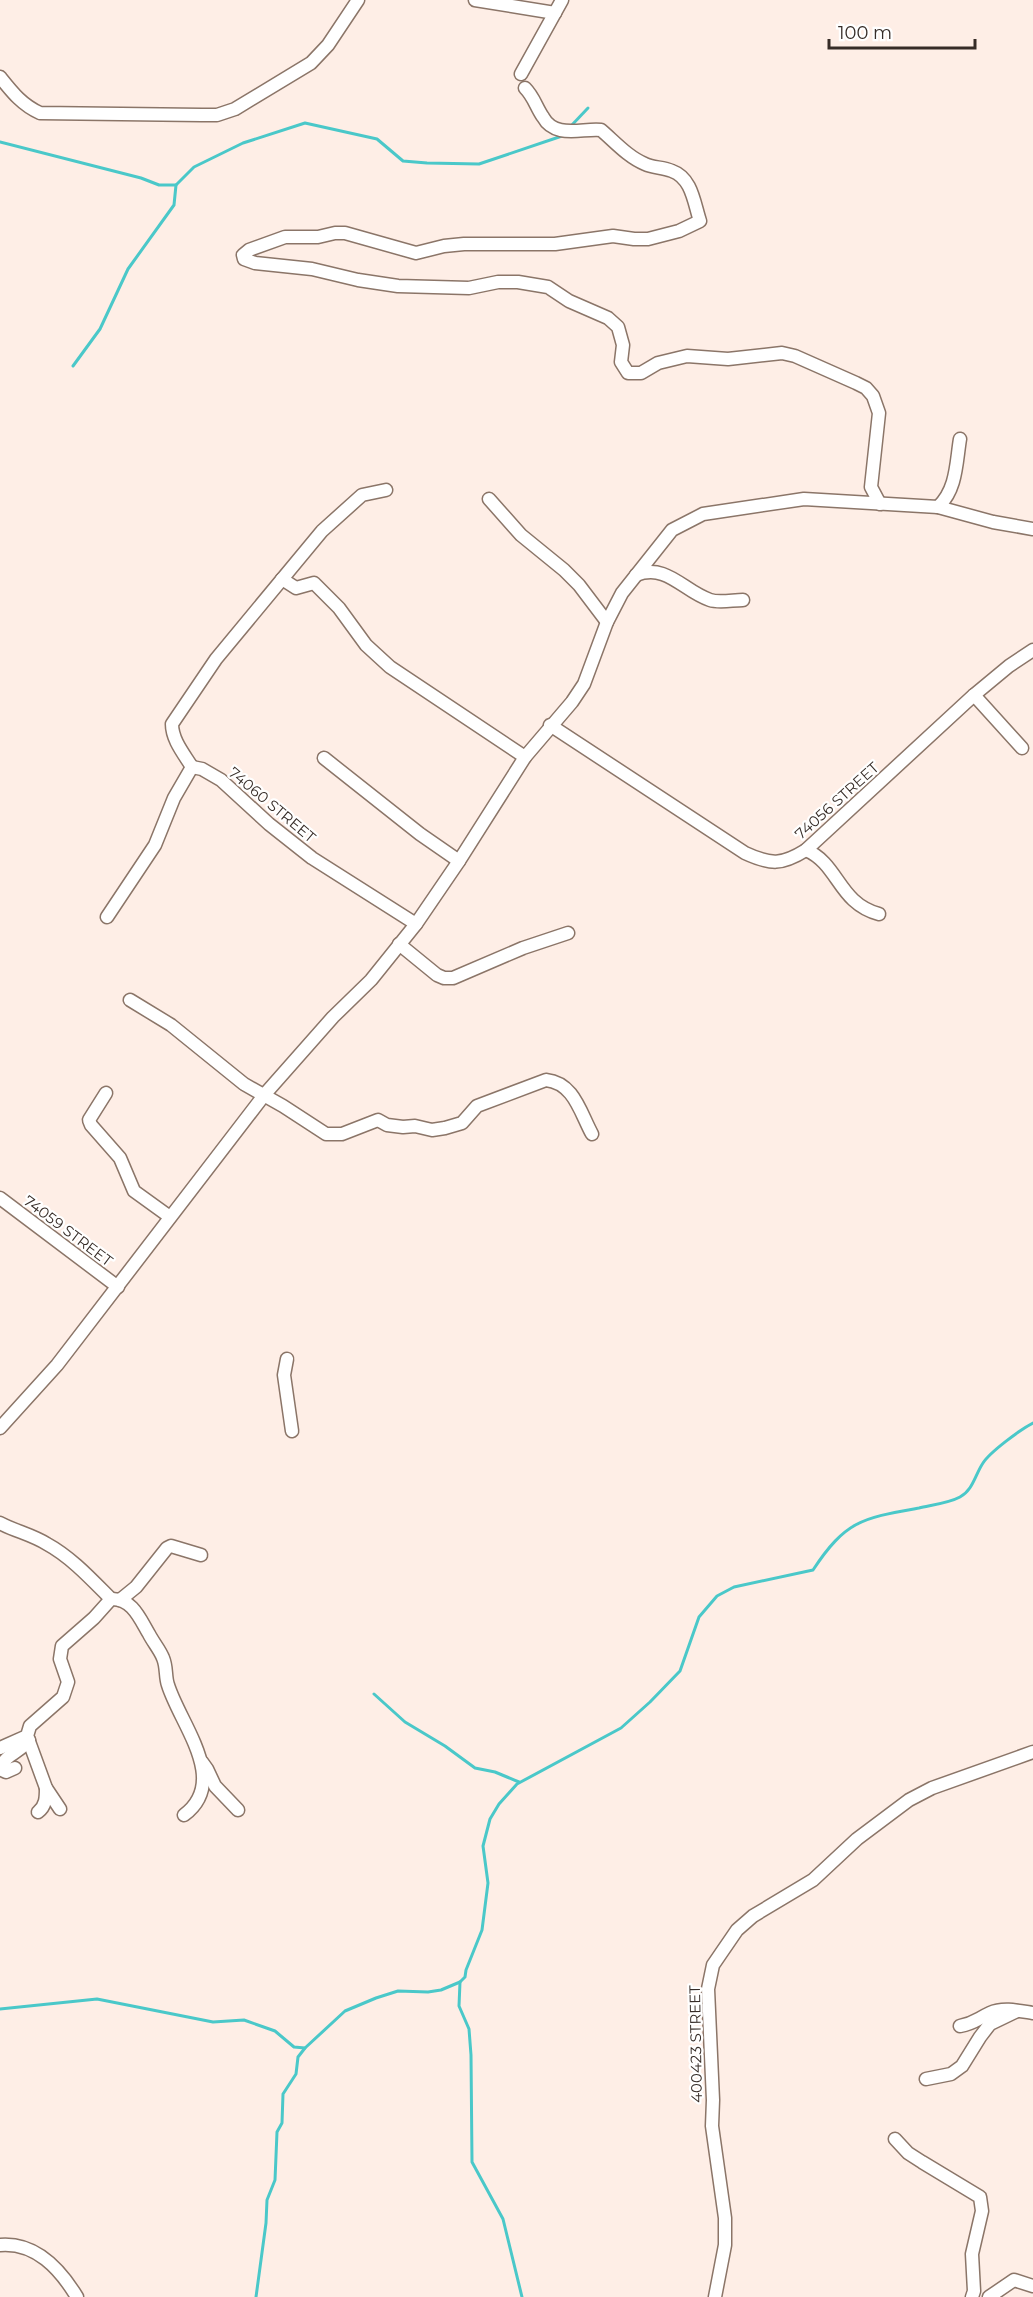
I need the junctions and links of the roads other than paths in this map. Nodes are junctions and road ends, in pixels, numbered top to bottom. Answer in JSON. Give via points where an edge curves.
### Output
{"nodes":[{"id":1,"x":358,"y":0,"type":"edge"},
{"id":2,"x":475,"y":0,"type":"edge"},
{"id":3,"x":562,"y":0,"type":"edge"},
{"id":4,"x":555,"y":13,"type":"junction"},
{"id":5,"x":521,"y":74,"type":"dead end"},
{"id":6,"x":0,"y":77,"type":"edge"},
{"id":7,"x":525,"y":88,"type":"dead end"},
{"id":8,"x":960,"y":439,"type":"dead end"},
{"id":9,"x":386,"y":490,"type":"dead end"},
{"id":10,"x":489,"y":499,"type":"dead end"},
{"id":11,"x":880,"y":504,"type":"junction"},
{"id":12,"x":938,"y":507,"type":"junction"},
{"id":13,"x":1033,"y":529,"type":"edge"},
{"id":14,"x":636,"y":575,"type":"junction"},
{"id":15,"x":282,"y":579,"type":"junction"},
{"id":16,"x":743,"y":600,"type":"dead end"},
{"id":17,"x":608,"y":622,"type":"junction"},
{"id":18,"x":1033,"y":650,"type":"edge"},
{"id":19,"x":974,"y":695,"type":"junction"},
{"id":20,"x":550,"y":725,"type":"junction"},
{"id":21,"x":1022,"y":748,"type":"dead end"},
{"id":22,"x":525,"y":757,"type":"junction"},
{"id":23,"x":324,"y":758,"type":"dead end"},
{"id":24,"x":192,"y":767,"type":"junction"},
{"id":25,"x":806,"y":850,"type":"junction"},
{"id":26,"x":459,"y":861,"type":"junction"},
{"id":27,"x":879,"y":914,"type":"dead end"},
{"id":28,"x":107,"y":917,"type":"dead end"},
{"id":29,"x":416,"y":924,"type":"junction"},
{"id":30,"x":568,"y":933,"type":"dead end"},
{"id":31,"x":399,"y":944,"type":"junction"},
{"id":32,"x":130,"y":1000,"type":"dead end"},
{"id":33,"x":106,"y":1093,"type":"dead end"},
{"id":34,"x":265,"y":1094,"type":"junction"},
{"id":35,"x":592,"y":1134,"type":"dead end"},
{"id":36,"x":0,"y":1198,"type":"edge"},
{"id":37,"x":170,"y":1217,"type":"junction"},
{"id":38,"x":118,"y":1287,"type":"junction"},
{"id":39,"x":287,"y":1359,"type":"dead end"},
{"id":40,"x":0,"y":1428,"type":"edge"},
{"id":41,"x":292,"y":1431,"type":"dead end"},
{"id":42,"x":0,"y":1523,"type":"edge"},
{"id":43,"x":201,"y":1555,"type":"dead end"},
{"id":44,"x":115,"y":1600,"type":"junction"},
{"id":45,"x":28,"y":1738,"type":"junction"},
{"id":46,"x":0,"y":1748,"type":"edge"},
{"id":47,"x":1033,"y":1752,"type":"edge"},
{"id":48,"x":201,"y":1762,"type":"junction"},
{"id":49,"x":15,"y":1768,"type":"dead end"},
{"id":50,"x":46,"y":1788,"type":"junction"},
{"id":51,"x":60,"y":1809,"type":"dead end"},
{"id":52,"x":238,"y":1810,"type":"dead end"},
{"id":53,"x":38,"y":1812,"type":"dead end"},
{"id":54,"x":184,"y":1815,"type":"dead end"},
{"id":55,"x":1017,"y":2011,"type":"junction"},
{"id":56,"x":1033,"y":2013,"type":"edge"},
{"id":57,"x":960,"y":2026,"type":"dead end"},
{"id":58,"x":926,"y":2079,"type":"dead end"},
{"id":59,"x":895,"y":2139,"type":"dead end"},
{"id":60,"x":0,"y":2245,"type":"edge"},
{"id":61,"x":1033,"y":2286,"type":"edge"},
{"id":62,"x":77,"y":2297,"type":"edge"},
{"id":63,"x":715,"y":2297,"type":"edge"},
{"id":64,"x":972,"y":2297,"type":"edge"},
{"id":65,"x":989,"y":2297,"type":"edge"}],
"edges":[{"from":1,"to":6,"type":"street","via":[[311,63],[250,101],[217,114],[40,113],[19,100]]},
{"from":2,"to":4,"type":"street"},
{"from":3,"to":4,"type":"street"},
{"from":4,"to":5,"type":"street"},
{"from":7,"to":11,"type":"street","via":[[544,120],[565,131],[601,130],[644,164],[684,176],[700,221],[648,239],[613,236],[555,244],[464,244],[416,253],[345,233],[285,237],[249,250],[244,259],[398,286],[470,288],[518,282],[548,287],[618,327],[622,338],[621,362],[628,373],[641,373],[658,363],[687,356],[795,356],[866,388],[873,396],[879,413],[871,487]]},
{"from":8,"to":12,"type":"street","via":[[950,492]]},
{"from":9,"to":15,"type":"street","via":[[362,495],[349,505]]},
{"from":10,"to":17,"type":"street","via":[[521,535],[579,585]]},
{"from":11,"to":12,"type":"street"},
{"from":11,"to":14,"type":"street","via":[[804,499],[703,514],[672,530]]},
{"from":12,"to":13,"type":"street"},
{"from":14,"to":16,"type":"street","via":[[659,572],[712,601]]},
{"from":14,"to":17,"type":"street"},
{"from":15,"to":22,"type":"street","via":[[296,588],[314,583],[339,608],[366,645],[390,667]]},
{"from":15,"to":24,"type":"street","via":[[216,659],[172,723],[177,742]]},
{"from":17,"to":20,"type":"street","via":[[584,684],[565,712]]},
{"from":18,"to":19,"type":"street","name":"74056 STREET"},
{"from":19,"to":21,"type":"street"},
{"from":19,"to":25,"type":"street","name":"74056 STREET"},
{"from":20,"to":22,"type":"street"},
{"from":20,"to":25,"type":"street","name":"74056 STREET","via":[[745,853],[771,863]]},
{"from":22,"to":26,"type":"street"},
{"from":23,"to":26,"type":"street"},
{"from":24,"to":28,"type":"street","via":[[155,845]]},
{"from":24,"to":29,"type":"street","name":"74060 STREET","via":[[221,780],[312,858]]},
{"from":25,"to":27,"type":"street","via":[[822,860],[855,903]]},
{"from":26,"to":29,"type":"street"},
{"from":29,"to":31,"type":"street"},
{"from":30,"to":31,"type":"street","via":[[453,978],[437,975]]},
{"from":31,"to":34,"type":"street","via":[[371,980]]},
{"from":32,"to":34,"type":"street","via":[[171,1025],[244,1084]]},
{"from":33,"to":37,"type":"street","via":[[91,1115],[91,1125],[120,1158],[134,1191]]},
{"from":34,"to":35,"type":"street","via":[[326,1134],[342,1134],[378,1120],[387,1125],[432,1130],[462,1123],[477,1106],[546,1080],[557,1081],[568,1089]]},
{"from":34,"to":37,"type":"street"},
{"from":36,"to":38,"type":"street","name":"74059 STREET"},
{"from":37,"to":38,"type":"street"},
{"from":38,"to":40,"type":"street","via":[[57,1365]]},
{"from":39,"to":41,"type":"street","via":[[284,1375]]},
{"from":42,"to":44,"type":"street","via":[[57,1550]]},
{"from":43,"to":44,"type":"street","via":[[167,1548],[136,1587]]},
{"from":44,"to":45,"type":"street","via":[[62,1646],[60,1659],[68,1683],[63,1697],[30,1726]]},
{"from":44,"to":48,"type":"street","via":[[136,1611],[163,1657],[167,1684]]},
{"from":45,"to":46,"type":"street"},
{"from":45,"to":49,"type":"street","via":[[26,1745],[9,1755],[0,1769],[6,1772]]},
{"from":45,"to":50,"type":"street"},
{"from":47,"to":63,"type":"street","name":"400423 STREET","via":[[909,1800],[813,1880],[736,1930],[713,1965],[708,1989],[712,2126],[725,2245]]},
{"from":48,"to":52,"type":"street","via":[[215,1786]]},
{"from":48,"to":54,"type":"street","via":[[202,1793]]},
{"from":50,"to":51,"type":"street"},
{"from":50,"to":53,"type":"street","via":[[43,1809]]},
{"from":55,"to":56,"type":"street"},
{"from":55,"to":57,"type":"street","via":[[999,2010]]},
{"from":55,"to":58,"type":"street","via":[[990,2024],[962,2066],[951,2074]]},
{"from":59,"to":64,"type":"street","via":[[908,2153],[980,2197],[982,2211],[972,2254]]},
{"from":60,"to":62,"type":"street","via":[[11,2244],[36,2252],[51,2263]]},
{"from":61,"to":65,"type":"street","via":[[1014,2280]]}]}
